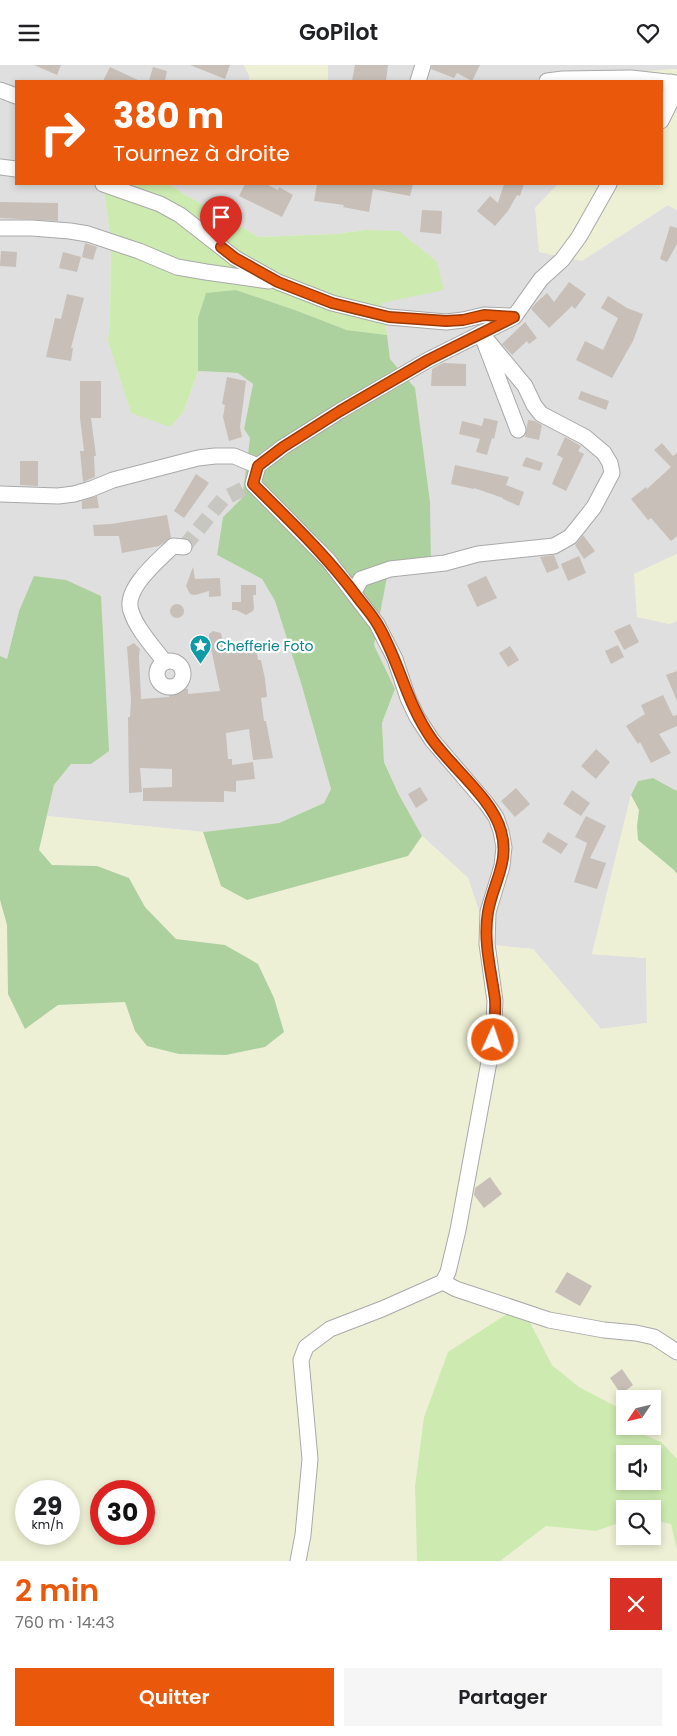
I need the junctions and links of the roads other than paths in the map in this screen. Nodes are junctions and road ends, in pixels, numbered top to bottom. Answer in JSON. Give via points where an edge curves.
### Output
{"nodes":[{"id":1,"x":423,"y":65,"type":"edge"},
{"id":2,"x":418,"y":80,"type":"edge"},
{"id":3,"x":555,"y":80,"type":"edge"},
{"id":4,"x":648,"y":80,"type":"edge"},
{"id":5,"x":674,"y":83,"type":"edge"},
{"id":6,"x":0,"y":90,"type":"edge"},
{"id":7,"x":15,"y":96,"type":"edge"},
{"id":8,"x":663,"y":117,"type":"edge"},
{"id":9,"x":0,"y":167,"type":"edge"},
{"id":10,"x":15,"y":169,"type":"edge"},
{"id":11,"x":106,"y":185,"type":"edge"},
{"id":12,"x":608,"y":185,"type":"edge"},
{"id":13,"x":0,"y":228,"type":"edge"},
{"id":14,"x":278,"y":282,"type":"junction"},
{"id":15,"x":514,"y":317,"type":"junction"},
{"id":16,"x":481,"y":333,"type":"junction"},
{"id":17,"x":518,"y":429,"type":"dead end"},
{"id":18,"x":258,"y":466,"type":"junction"},
{"id":19,"x":0,"y":495,"type":"edge"},
{"id":20,"x":184,"y":547,"type":"tunnel mouth"},
{"id":21,"x":354,"y":592,"type":"junction"},
{"id":22,"x":165,"y":662,"type":"dead end"},
{"id":23,"x":443,"y":1282,"type":"junction"},
{"id":24,"x":677,"y":1352,"type":"edge"},
{"id":25,"x":298,"y":1561,"type":"edge"}],
"edges":[{"from":1,"to":2,"type":"street"},
{"from":3,"to":4,"type":"street"},
{"from":5,"to":8,"type":"street"},
{"from":6,"to":7,"type":"street"},
{"from":9,"to":10,"type":"street"},
{"from":11,"to":14,"type":"street","via":[[160,203],[235,258]]},
{"from":12,"to":15,"type":"street","via":[[579,237],[562,260],[541,279]]},
{"from":13,"to":14,"type":"street","via":[[79,233],[139,251],[176,267]]},
{"from":14,"to":15,"type":"street","via":[[332,303],[389,317],[446,321],[484,315]]},
{"from":15,"to":16,"type":"street"},
{"from":16,"to":17,"type":"street"},
{"from":16,"to":18,"type":"street","via":[[340,411]]},
{"from":16,"to":21,"type":"street","via":[[525,386],[542,414],[585,437],[604,453],[612,473],[594,507],[570,537],[554,545],[390,569],[361,579]]},
{"from":18,"to":19,"type":"street","via":[[234,456],[215,456],[113,480],[74,494]]},
{"from":18,"to":21,"type":"street","via":[[253,484],[328,560]]},
{"from":20,"to":22,"type":"street","via":[[173,546],[143,577],[133,590],[129,604],[134,618]]},
{"from":21,"to":23,"type":"street","via":[[378,624],[417,717],[432,740],[491,810],[504,847],[502,866],[488,912],[486,944],[495,1001],[493,1040],[458,1230]]},
{"from":23,"to":24,"type":"street","via":[[550,1320],[654,1337]]},
{"from":23,"to":25,"type":"street","via":[[330,1329],[306,1347],[301,1360],[310,1459]]}]}
